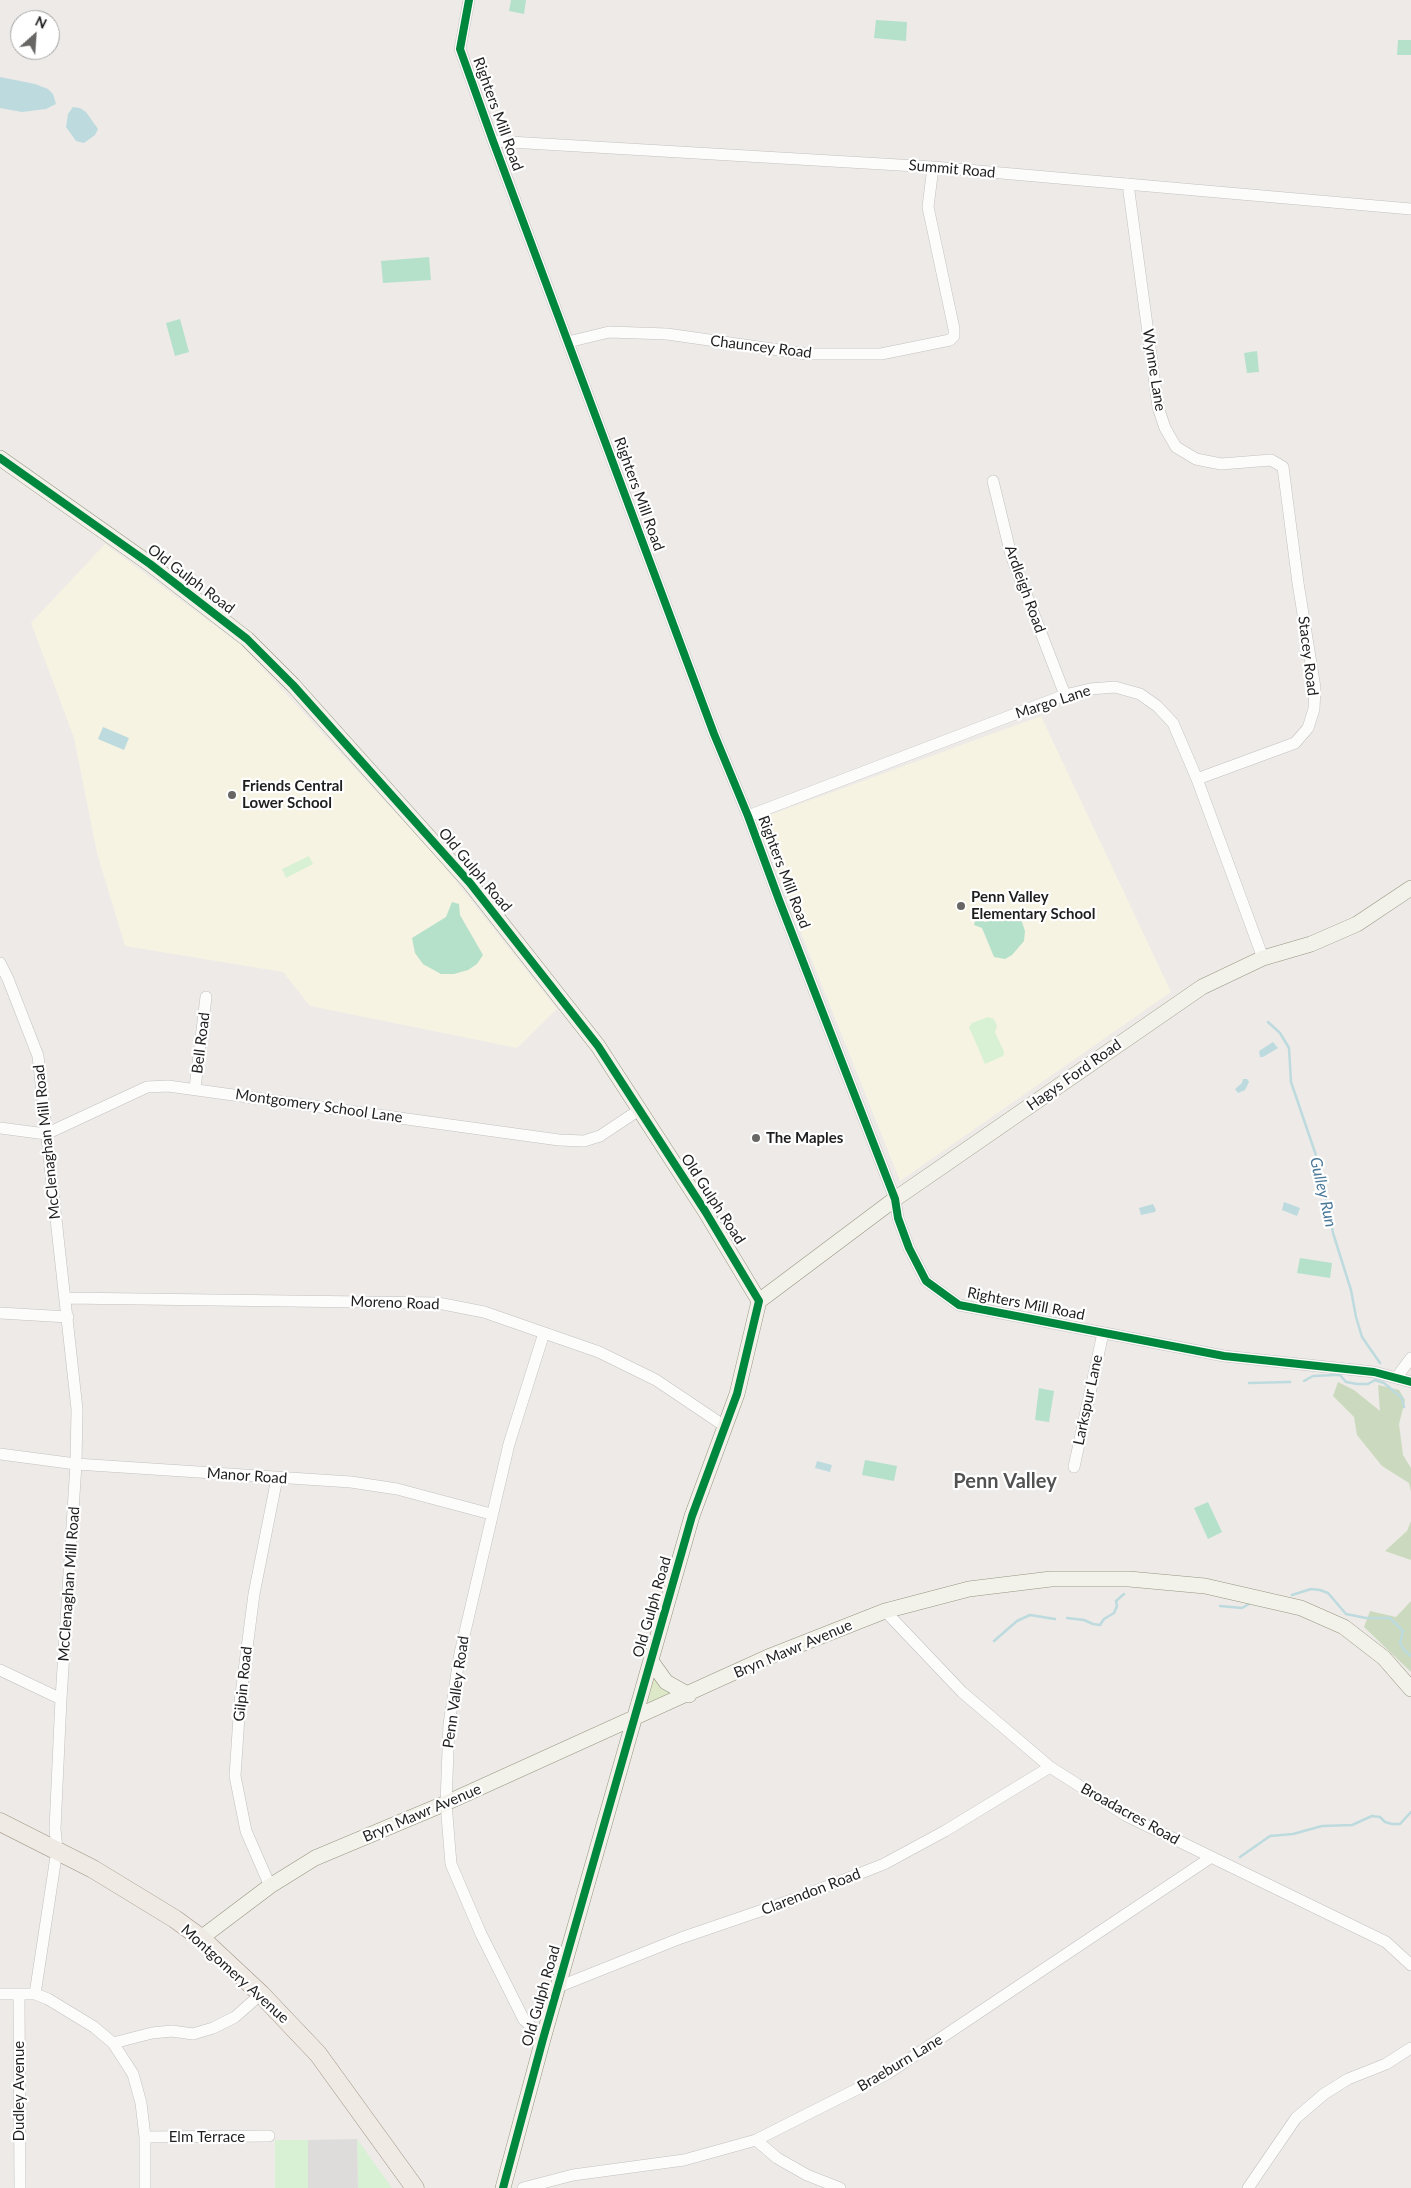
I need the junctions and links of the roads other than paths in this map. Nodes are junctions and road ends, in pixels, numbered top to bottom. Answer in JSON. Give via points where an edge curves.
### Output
{"nodes":[{"id":1,"x":469,"y":0,"type":"edge"},
{"id":2,"x":493,"y":142,"type":"junction"},
{"id":3,"x":933,"y":167,"type":"junction"},
{"id":4,"x":1128,"y":184,"type":"junction"},
{"id":5,"x":1411,"y":209,"type":"edge"},
{"id":6,"x":568,"y":342,"type":"junction"},
{"id":7,"x":0,"y":458,"type":"edge"},
{"id":8,"x":1279,"y":463,"type":"joint"},
{"id":9,"x":993,"y":481,"type":"dead end"},
{"id":10,"x":1065,"y":695,"type":"junction"},
{"id":11,"x":1197,"y":779,"type":"junction"},
{"id":12,"x":748,"y":816,"type":"junction"},
{"id":13,"x":1411,"y":888,"type":"edge"},
{"id":14,"x":1263,"y":958,"type":"junction"},
{"id":15,"x":0,"y":963,"type":"edge"},
{"id":16,"x":206,"y":997,"type":"dead end"},
{"id":17,"x":195,"y":1088,"type":"junction"},
{"id":18,"x":639,"y":1110,"type":"junction"},
{"id":19,"x":0,"y":1128,"type":"edge"},
{"id":20,"x":46,"y":1134,"type":"junction"},
{"id":21,"x":895,"y":1199,"type":"junction"},
{"id":22,"x":65,"y":1298,"type":"junction"},
{"id":23,"x":759,"y":1301,"type":"junction"},
{"id":24,"x":0,"y":1313,"type":"edge"},
{"id":25,"x":68,"y":1317,"type":"junction"},
{"id":26,"x":544,"y":1333,"type":"junction"},
{"id":27,"x":1103,"y":1333,"type":"junction"},
{"id":28,"x":1411,"y":1358,"type":"edge"},
{"id":29,"x":1396,"y":1378,"type":"junction"},
{"id":30,"x":1411,"y":1382,"type":"edge"},
{"id":31,"x":726,"y":1427,"type":"junction"},
{"id":32,"x":0,"y":1454,"type":"edge"},
{"id":33,"x":76,"y":1464,"type":"junction"},
{"id":34,"x":1074,"y":1468,"type":"dead end"},
{"id":35,"x":276,"y":1478,"type":"junction"},
{"id":36,"x":491,"y":1514,"type":"junction"},
{"id":37,"x":885,"y":1611,"type":"junction"},
{"id":38,"x":651,"y":1661,"type":"junction"},
{"id":39,"x":0,"y":1670,"type":"edge"},
{"id":40,"x":1411,"y":1689,"type":"edge"},
{"id":41,"x":689,"y":1695,"type":"junction"},
{"id":42,"x":61,"y":1699,"type":"junction"},
{"id":43,"x":634,"y":1718,"type":"junction"},
{"id":44,"x":1050,"y":1767,"type":"junction"},
{"id":45,"x":446,"y":1803,"type":"junction"},
{"id":46,"x":0,"y":1822,"type":"edge"},
{"id":47,"x":57,"y":1850,"type":"junction"},
{"id":48,"x":1210,"y":1858,"type":"junction"},
{"id":49,"x":270,"y":1886,"type":"junction"},
{"id":50,"x":201,"y":1938,"type":"junction"},
{"id":51,"x":1411,"y":1965,"type":"edge"},
{"id":52,"x":558,"y":1987,"type":"junction"},
{"id":53,"x":0,"y":1994,"type":"edge"},
{"id":54,"x":19,"y":1994,"type":"junction"},
{"id":55,"x":35,"y":1994,"type":"junction"},
{"id":56,"x":261,"y":1994,"type":"junction"},
{"id":57,"x":543,"y":2038,"type":"junction"},
{"id":58,"x":114,"y":2043,"type":"junction"},
{"id":59,"x":1411,"y":2048,"type":"edge"},
{"id":60,"x":269,"y":2136,"type":"dead end"},
{"id":61,"x":145,"y":2137,"type":"junction"},
{"id":62,"x":756,"y":2140,"type":"junction"},
{"id":63,"x":20,"y":2188,"type":"edge"},
{"id":64,"x":145,"y":2188,"type":"edge"},
{"id":65,"x":415,"y":2188,"type":"edge"},
{"id":66,"x":503,"y":2188,"type":"edge"},
{"id":67,"x":523,"y":2188,"type":"edge"},
{"id":68,"x":840,"y":2188,"type":"edge"},
{"id":69,"x":1248,"y":2188,"type":"edge"}],
"edges":[{"from":1,"to":2,"type":"street","name":"Righters Mill Road","via":[[460,49]]},
{"from":2,"to":3,"type":"street","name":"Summit Road"},
{"from":2,"to":6,"type":"street","name":"Righters Mill Road"},
{"from":3,"to":4,"type":"street","name":"Summit Road"},
{"from":3,"to":6,"type":"street","name":"Chauncey Road","via":[[928,206],[954,329],[954,336],[945,341],[881,354],[807,354],[667,334],[609,332]]},
{"from":4,"to":5,"type":"street","name":"Summit Road"},
{"from":4,"to":8,"type":"street","name":"Wynne Lane","via":[[1158,407],[1164,428],[1176,447],[1196,459],[1221,464],[1271,460]]},
{"from":6,"to":12,"type":"street","name":"Righters Mill Road","via":[[714,734]]},
{"from":7,"to":18,"type":"street","name":"Old Gulph Road","via":[[150,564],[240,634],[293,685],[475,889],[598,1046]]},
{"from":8,"to":11,"type":"street","name":"Stacey Road","via":[[1284,471],[1315,688],[1314,709],[1308,728],[1295,743]]},
{"from":9,"to":10,"type":"street","name":"Ardleigh Road","via":[[1011,555]]},
{"from":10,"to":11,"type":"street","name":"Margo Lane","via":[[1090,688],[1115,687],[1140,694],[1173,723]]},
{"from":10,"to":12,"type":"street","name":"Margo Lane"},
{"from":11,"to":14,"type":"street","name":"Margo Lane"},
{"from":12,"to":21,"type":"street","name":"Righters Mill Road"},
{"from":13,"to":14,"type":"street","name":"Hagys Ford Road","via":[[1356,924],[1311,944]]},
{"from":14,"to":21,"type":"street","name":"Hagys Ford Road","via":[[1202,987]]},
{"from":15,"to":20,"type":"street","name":"McClenaghan Mill Road","via":[[38,1056]]},
{"from":16,"to":17,"type":"street","name":"Bell Road"},
{"from":17,"to":18,"type":"street","name":"Montgomery School Lane","via":[[560,1140],[584,1141],[600,1136]]},
{"from":17,"to":20,"type":"street","name":"Montgomery School Lane","via":[[146,1087]]},
{"from":18,"to":23,"type":"street","name":"Old Gulph Road"},
{"from":19,"to":20,"type":"street"},
{"from":20,"to":22,"type":"street","name":"McClenaghan Mill Road"},
{"from":21,"to":23,"type":"street","name":"Hagys Ford Road"},
{"from":21,"to":27,"type":"street","name":"Righters Mill Road","via":[[898,1218],[918,1269],[926,1281],[956,1304]]},
{"from":22,"to":25,"type":"street","name":"McClenaghan Mill Road"},
{"from":22,"to":26,"type":"street","name":"Moreno Road","via":[[438,1303],[484,1312]]},
{"from":23,"to":31,"type":"street","name":"Old Gulph Road"},
{"from":24,"to":25,"type":"street"},
{"from":25,"to":33,"type":"street","name":"McClenaghan Mill Road","via":[[77,1409]]},
{"from":26,"to":31,"type":"street","name":"Moreno Road","via":[[627,1365],[677,1393]]},
{"from":26,"to":36,"type":"street","name":"Penn Valley Road"},
{"from":27,"to":29,"type":"street","name":"Righters Mill Road","via":[[1224,1356],[1374,1372]]},
{"from":27,"to":34,"type":"street","name":"Larkspur Lane"},
{"from":28,"to":29,"type":"street"},
{"from":29,"to":30,"type":"street","name":"Righters Mill Road"},
{"from":31,"to":38,"type":"street","name":"Old Gulph Road","via":[[692,1516]]},
{"from":32,"to":33,"type":"street","name":"Manor Road"},
{"from":33,"to":35,"type":"street","name":"Manor Road"},
{"from":33,"to":42,"type":"street","name":"McClenaghan Mill Road"},
{"from":35,"to":36,"type":"street","name":"Manor Road","via":[[351,1482],[397,1489]]},
{"from":35,"to":49,"type":"street","name":"Gilpin Road","via":[[254,1594],[240,1702],[235,1776],[246,1831]]},
{"from":36,"to":45,"type":"street","name":"Penn Valley Road","via":[[460,1653],[449,1724]]},
{"from":37,"to":40,"type":"street","name":"Bryn Mawr Avenue","via":[[968,1589],[1051,1579],[1129,1579],[1205,1586],[1301,1608],[1344,1628],[1384,1658]]},
{"from":37,"to":41,"type":"street","name":"Bryn Mawr Avenue","via":[[768,1657]]},
{"from":37,"to":44,"type":"street","name":"Broadacres Road","via":[[962,1692]]},
{"from":38,"to":41,"type":"street","via":[[666,1682]]},
{"from":38,"to":43,"type":"street","name":"Old Gulph Road"},
{"from":39,"to":42,"type":"street"},
{"from":41,"to":43,"type":"street","name":"Bryn Mawr Avenue"},
{"from":42,"to":47,"type":"street","name":"McClenaghan Mill Road"},
{"from":43,"to":45,"type":"street","name":"Bryn Mawr Avenue"},
{"from":43,"to":52,"type":"street","name":"Old Gulph Road"},
{"from":44,"to":48,"type":"street","name":"Broadacres Road","via":[[1125,1815]]},
{"from":44,"to":52,"type":"street","name":"Clarendon Road","via":[[884,1864]]},
{"from":45,"to":49,"type":"street","name":"Bryn Mawr Avenue","via":[[315,1858]]},
{"from":45,"to":57,"type":"street","name":"Penn Valley Road","via":[[451,1864],[477,1926],[524,2020]]},
{"from":46,"to":47,"type":"main road","name":"Montgomery Avenue"},
{"from":47,"to":50,"type":"main road","name":"Montgomery Avenue","via":[[136,1894]]},
{"from":47,"to":55,"type":"street","name":"McClenaghan Mill Road"},
{"from":48,"to":51,"type":"street","name":"Broadacres Road","via":[[1386,1942]]},
{"from":48,"to":62,"type":"street","name":"Braeburn Lane","via":[[887,2074]]},
{"from":49,"to":50,"type":"street","name":"Bryn Mawr Avenue"},
{"from":50,"to":56,"type":"main road","name":"Montgomery Avenue"},
{"from":52,"to":57,"type":"street","name":"Old Gulph Road"},
{"from":53,"to":54,"type":"street"},
{"from":54,"to":55,"type":"street"},
{"from":54,"to":63,"type":"street","name":"Dudley Avenue"},
{"from":55,"to":58,"type":"street","via":[[48,1999]]},
{"from":56,"to":58,"type":"street","via":[[235,2017],[213,2028],[193,2034],[152,2033]]},
{"from":56,"to":65,"type":"main road","name":"Montgomery Avenue","via":[[318,2054]]},
{"from":57,"to":66,"type":"street","name":"Old Gulph Road"},
{"from":58,"to":61,"type":"street","via":[[133,2074]]},
{"from":59,"to":69,"type":"street","via":[[1386,2064],[1348,2079],[1296,2118]]},
{"from":60,"to":61,"type":"street","name":"Elm Terrace"},
{"from":61,"to":64,"type":"street"},
{"from":62,"to":67,"type":"street","name":"Braeburn Lane","via":[[684,2160],[573,2175]]},
{"from":62,"to":68,"type":"street","via":[[777,2158]]}]}
